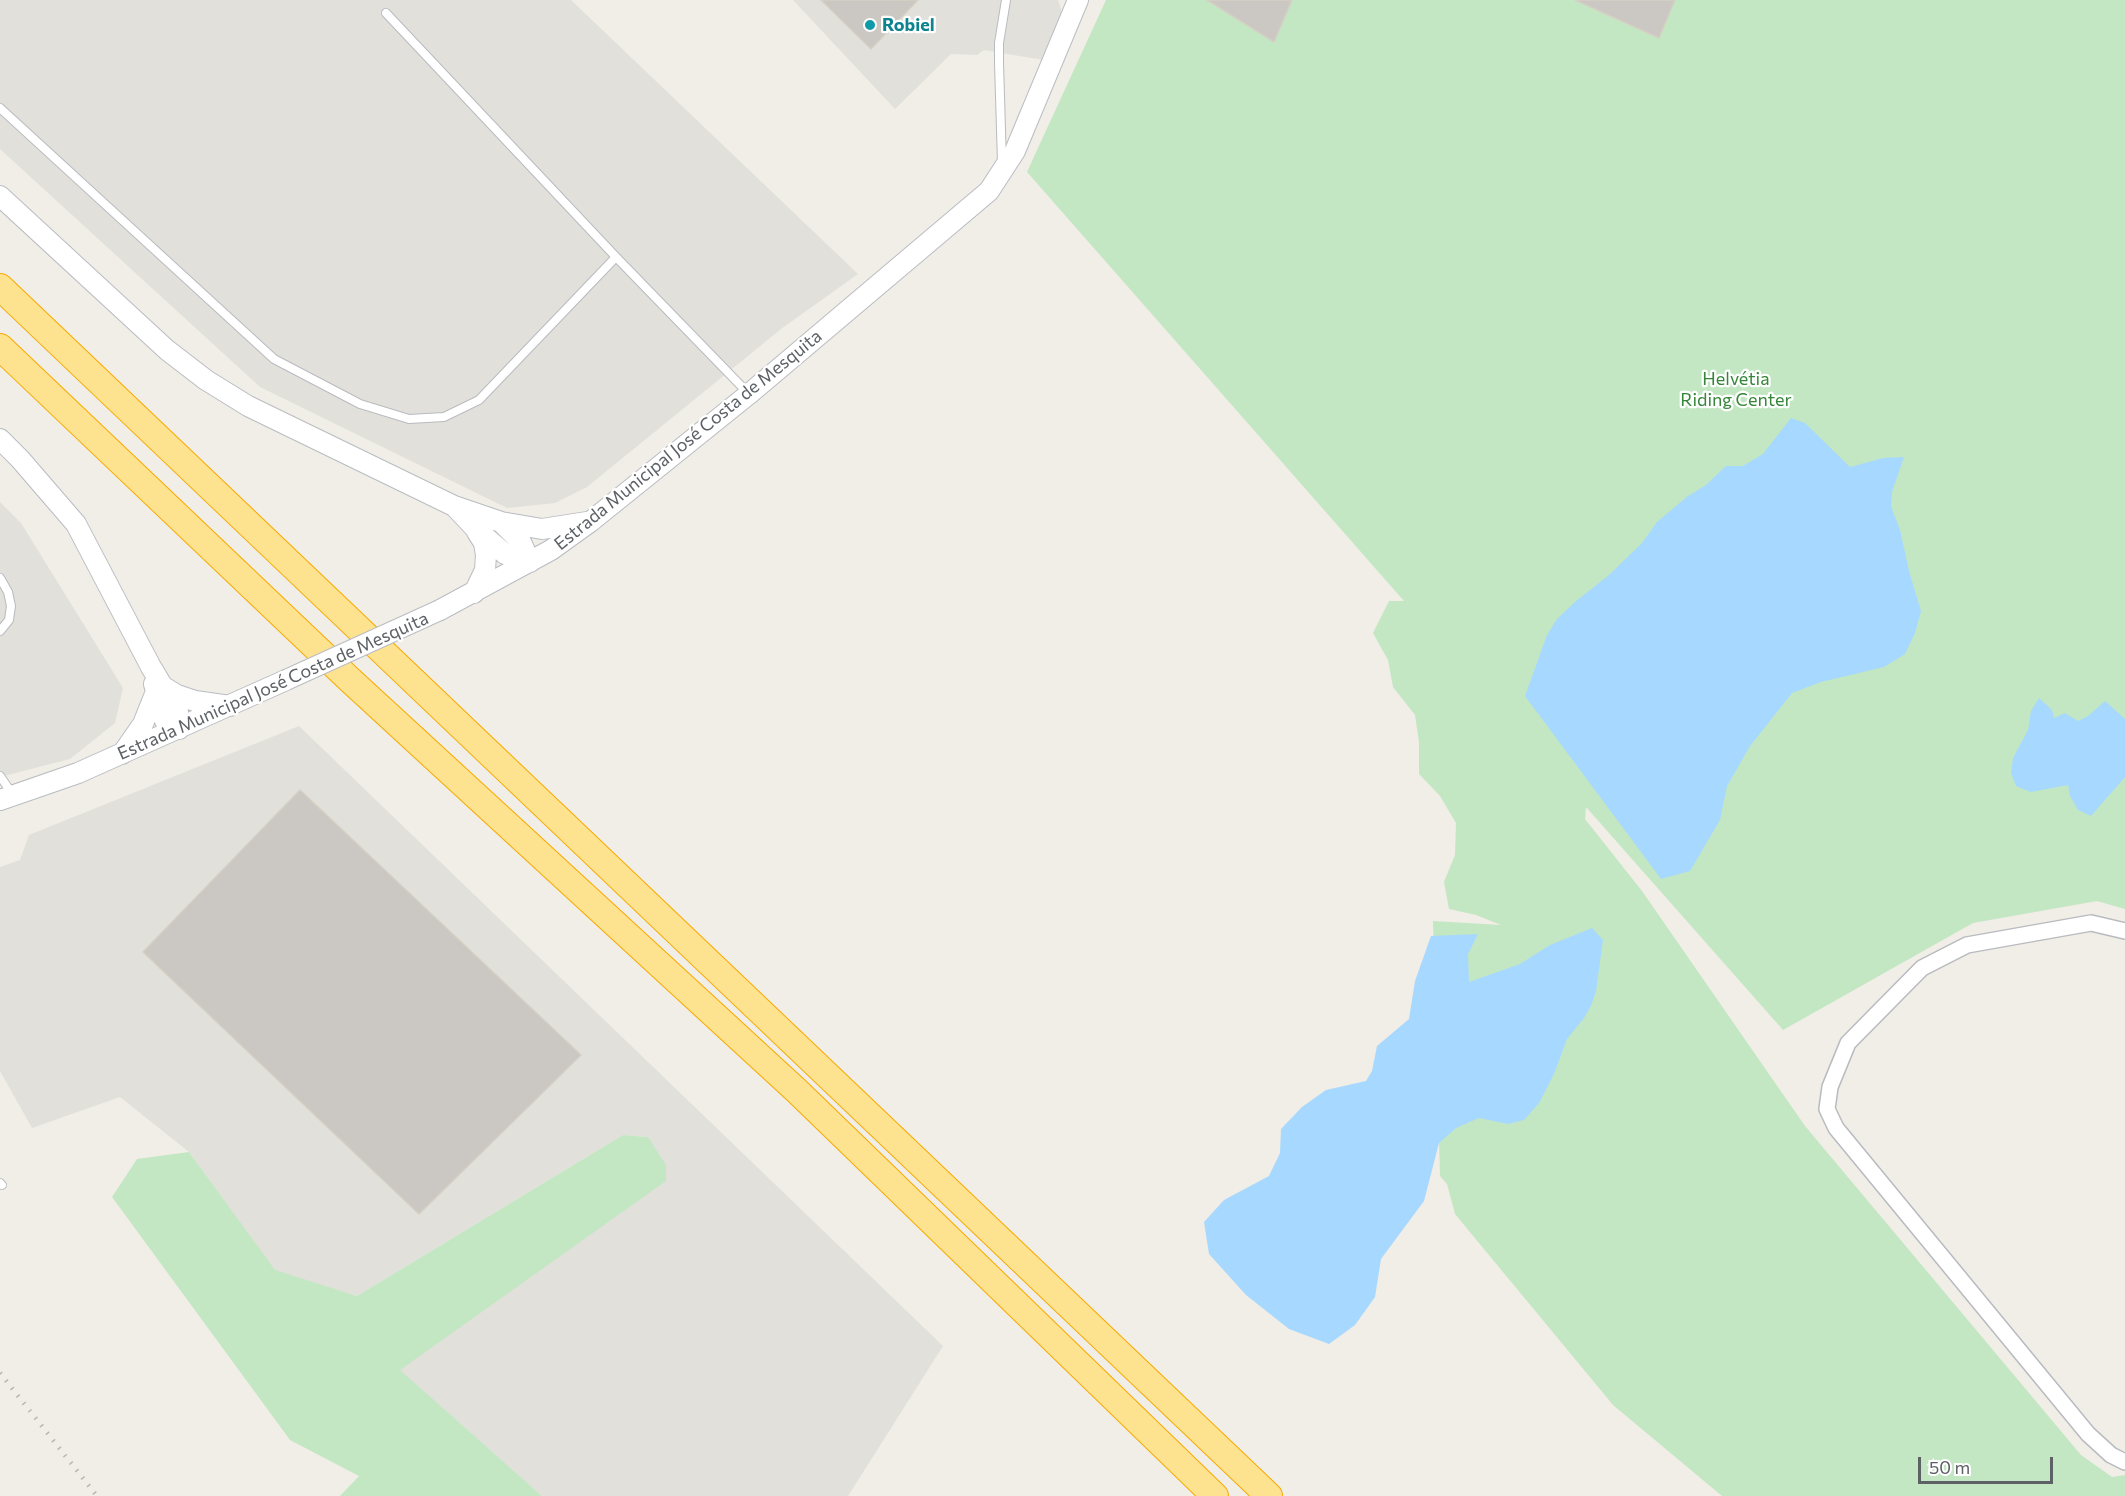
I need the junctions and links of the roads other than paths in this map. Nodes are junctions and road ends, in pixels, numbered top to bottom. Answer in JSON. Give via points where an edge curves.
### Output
{"nodes":[{"id":1,"x":1006,"y":0,"type":"edge"},
{"id":2,"x":1078,"y":0,"type":"edge"},
{"id":3,"x":386,"y":13,"type":"dead end"},
{"id":4,"x":0,"y":108,"type":"edge"},
{"id":5,"x":1002,"y":174,"type":"junction"},
{"id":6,"x":0,"y":196,"type":"edge"},
{"id":7,"x":616,"y":256,"type":"junction"},
{"id":8,"x":0,"y":287,"type":"edge"},
{"id":9,"x":0,"y":347,"type":"edge"},
{"id":10,"x":749,"y":394,"type":"junction"},
{"id":11,"x":0,"y":439,"type":"edge"},
{"id":12,"x":454,"y":506,"type":"junction"},
{"id":13,"x":501,"y":522,"type":"junction"},
{"id":14,"x":590,"y":522,"type":"junction"},
{"id":15,"x":474,"y":527,"type":"junction"},
{"id":16,"x":530,"y":562,"type":"junction"},
{"id":17,"x":0,"y":578,"type":"edge"},
{"id":18,"x":474,"y":593,"type":"junction"},
{"id":19,"x":0,"y":631,"type":"edge"},
{"id":20,"x":160,"y":691,"type":"junction"},
{"id":21,"x":230,"y":706,"type":"junction"},
{"id":22,"x":179,"y":729,"type":"junction"},
{"id":23,"x":122,"y":754,"type":"junction"},
{"id":24,"x":0,"y":776,"type":"edge"},
{"id":25,"x":7,"y":798,"type":"edge"},
{"id":26,"x":2125,"y":931,"type":"edge"},
{"id":27,"x":2125,"y":1462,"type":"edge"},
{"id":28,"x":1215,"y":1496,"type":"edge"},
{"id":29,"x":1269,"y":1496,"type":"edge"}],
"edges":[{"from":1,"to":5,"type":"lane","via":[[999,43]]},
{"from":2,"to":5,"type":"main road","name":"Estrada Municipal José Costa de Mesquita"},
{"from":3,"to":7,"type":"lane"},
{"from":4,"to":7,"type":"lane","via":[[274,359],[360,404],[409,419],[444,417],[479,400]]},
{"from":5,"to":10,"type":"main road","name":"Estrada Municipal José Costa de Mesquita","via":[[989,191]]},
{"from":6,"to":12,"type":"main road","via":[[167,350],[206,380],[248,406]]},
{"from":7,"to":10,"type":"lane"},
{"from":8,"to":29,"type":"highway"},
{"from":9,"to":28,"type":"highway","via":[[349,679],[797,1091]]},
{"from":10,"to":14,"type":"main road","name":"Estrada Municipal José Costa de Mesquita"},
{"from":11,"to":20,"type":"main road","via":[[76,524]]},
{"from":12,"to":13,"type":"main road"},
{"from":12,"to":15,"type":"main road"},
{"from":13,"to":14,"type":"main road","via":[[542,529]]},
{"from":13,"to":16,"type":"main road","via":[[521,542]]},
{"from":14,"to":16,"type":"main road","name":"Estrada Municipal José Costa de Mesquita"},
{"from":15,"to":16,"type":"main road","via":[[505,554]]},
{"from":15,"to":18,"type":"main road","via":[[486,555],[485,570]]},
{"from":16,"to":18,"type":"main road","name":"Estrada Municipal José Costa de Mesquita"},
{"from":17,"to":19,"type":"lane","via":[[11,606],[9,620]]},
{"from":18,"to":21,"type":"main road","name":"Estrada Municipal José Costa de Mesquita","bridge":true},
{"from":20,"to":21,"type":"main road"},
{"from":20,"to":22,"type":"main road","via":[[178,712]]},
{"from":20,"to":23,"type":"main road"},
{"from":21,"to":22,"type":"main road","name":"Estrada Municipal José Costa de Mesquita"},
{"from":22,"to":23,"type":"main road","name":"Estrada Municipal José Costa de Mesquita"},
{"from":23,"to":25,"type":"main road","name":"Estrada Municipal José Costa de Mesquita"},
{"from":24,"to":25,"type":"lane"},
{"from":26,"to":27,"type":"street","via":[[2091,923],[1967,945],[1922,968],[1848,1043],[1830,1087],[1827,1109],[1836,1128],[2088,1434],[2110,1455]]}]}
